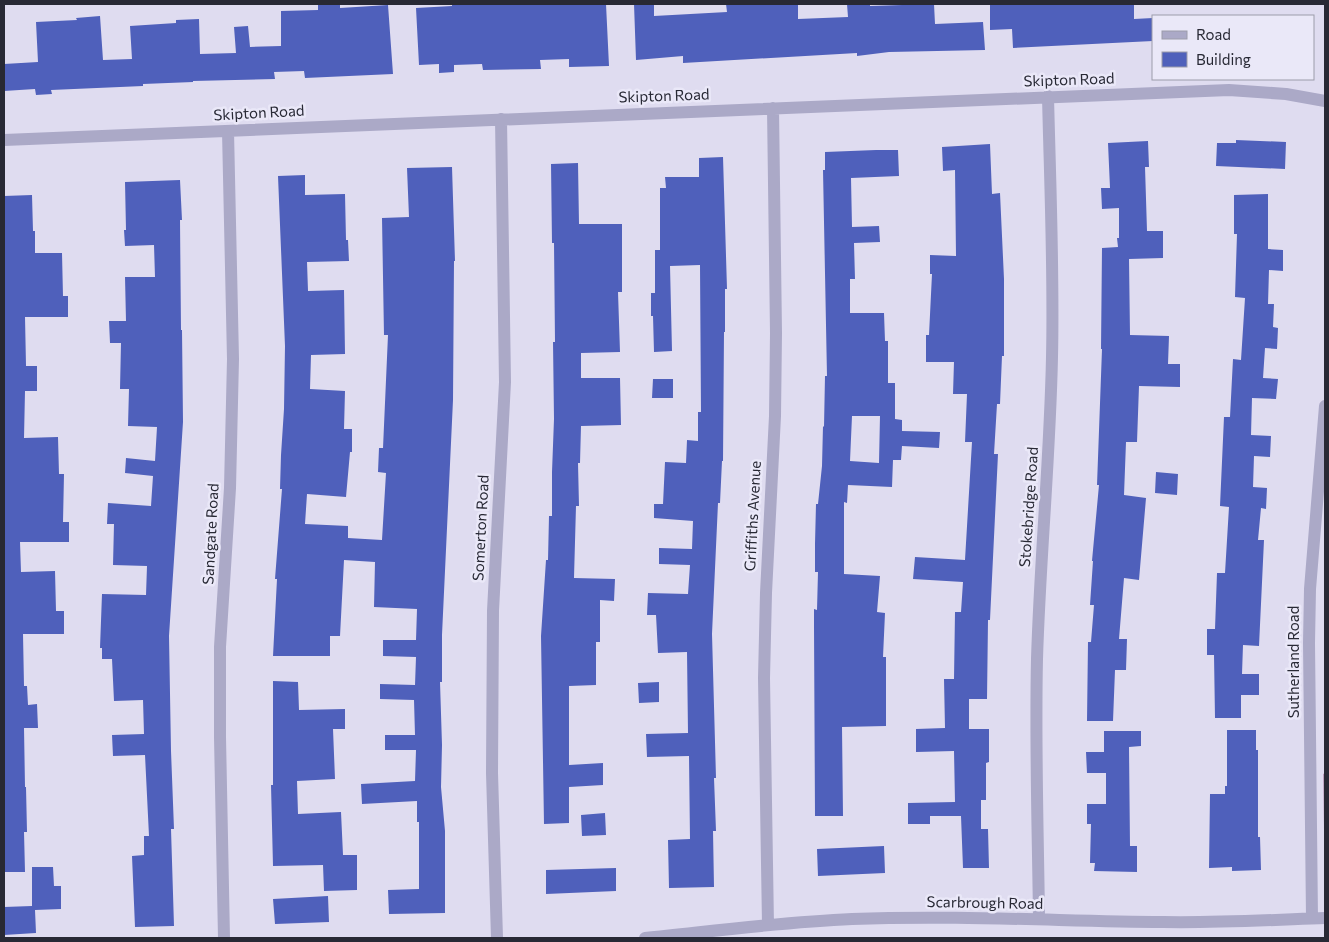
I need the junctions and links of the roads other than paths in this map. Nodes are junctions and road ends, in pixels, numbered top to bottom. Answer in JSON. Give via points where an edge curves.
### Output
{"nodes":[{"id":1,"x":1048,"y":96,"type":"junction"},
{"id":2,"x":1325,"y":101,"type":"edge"},
{"id":3,"x":773,"y":108,"type":"junction"},
{"id":4,"x":501,"y":119,"type":"junction"},
{"id":5,"x":228,"y":131,"type":"junction"},
{"id":6,"x":4,"y":140,"type":"edge"},
{"id":7,"x":1325,"y":406,"type":"edge"},
{"id":8,"x":1312,"y":918,"type":"junction"},
{"id":9,"x":1325,"y":918,"type":"edge"},
{"id":10,"x":1039,"y":920,"type":"junction"},
{"id":11,"x":768,"y":925,"type":"junction"},
{"id":12,"x":224,"y":938,"type":"edge"},
{"id":13,"x":497,"y":938,"type":"edge"},
{"id":14,"x":645,"y":938,"type":"edge"}],
"edges":[{"from":1,"to":2,"type":"street","name":"Skipton Road","via":[[1228,90],[1286,94]]},
{"from":1,"to":3,"type":"street","name":"Skipton Road"},
{"from":1,"to":10,"type":"street","name":"Stokebridge Road","via":[[1052,357],[1037,668]]},
{"from":3,"to":4,"type":"street","name":"Skipton Road"},
{"from":3,"to":11,"type":"street","name":"Griffiths Avenue","via":[[775,416],[764,678]]},
{"from":4,"to":5,"type":"street","name":"Skipton Road"},
{"from":4,"to":13,"type":"street","name":"Somerton Road","via":[[505,382],[493,611],[492,773]]},
{"from":5,"to":6,"type":"street","name":"Skipton Road"},
{"from":5,"to":12,"type":"street","name":"Sandgate Road","via":[[233,359],[230,488],[220,647]]},
{"from":7,"to":8,"type":"street","name":"Sutherland Road","via":[[1310,589]]},
{"from":8,"to":9,"type":"street","name":"Scarbrough Road"},
{"from":8,"to":10,"type":"street","name":"Scarbrough Road","via":[[1230,922]]},
{"from":10,"to":11,"type":"street","name":"Scarbrough Road","via":[[852,919]]},
{"from":11,"to":14,"type":"street","name":"Scarbrough Road"}]}
